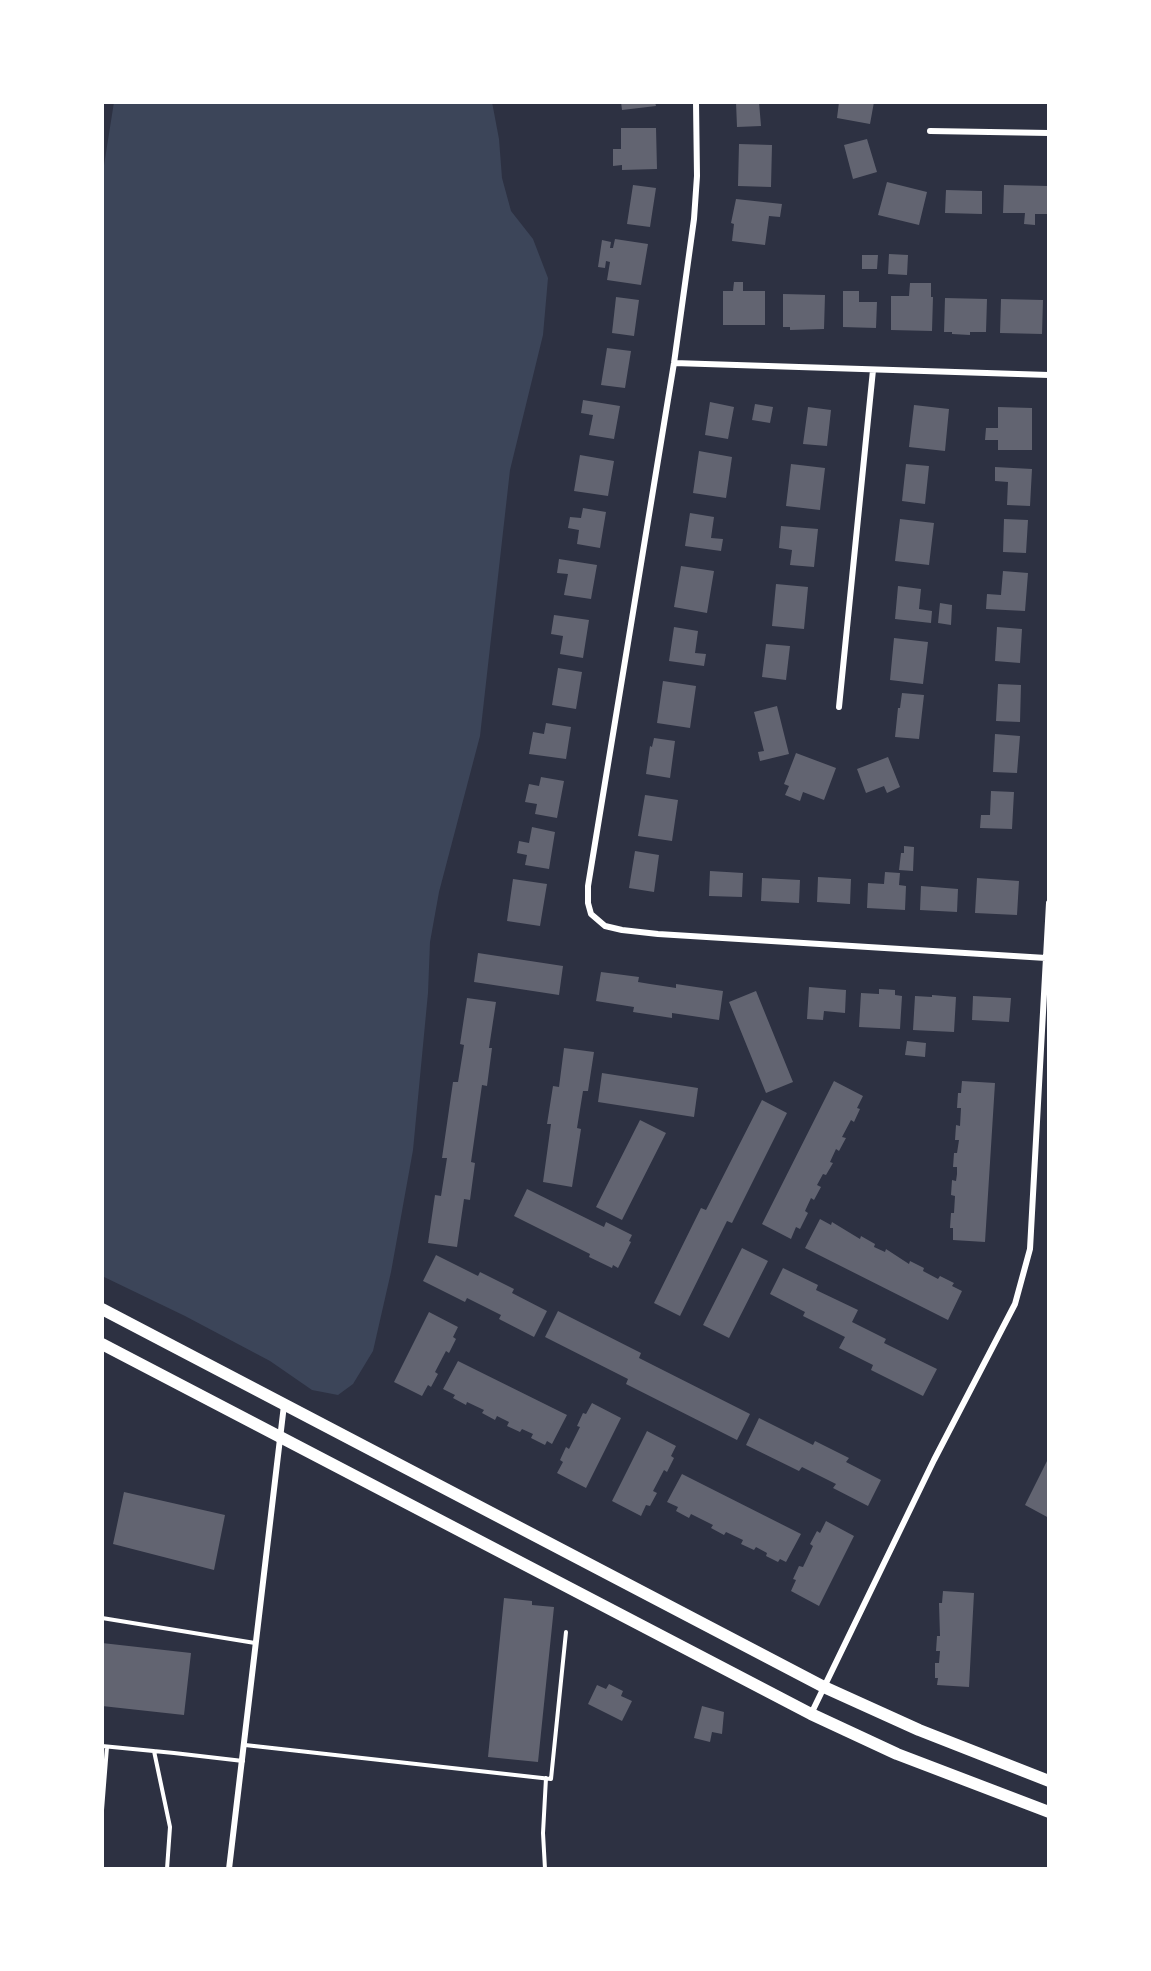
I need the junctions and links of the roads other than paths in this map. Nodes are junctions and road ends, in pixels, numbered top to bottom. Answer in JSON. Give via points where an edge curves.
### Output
{"nodes":[{"id":1,"x":696,"y":102,"type":"edge"},
{"id":2,"x":930,"y":131,"type":"dead end"},
{"id":3,"x":1049,"y":133,"type":"edge"},
{"id":4,"x":674,"y":363,"type":"junction"},
{"id":5,"x":873,"y":370,"type":"junction"},
{"id":6,"x":1049,"y":375,"type":"edge"},
{"id":7,"x":839,"y":706,"type":"dead end"},
{"id":8,"x":1049,"y":903,"type":"edge"},
{"id":9,"x":1046,"y":958,"type":"junction"},
{"id":10,"x":102,"y":1309,"type":"edge"},
{"id":11,"x":102,"y":1344,"type":"edge"},
{"id":12,"x":284,"y":1405,"type":"junction"},
{"id":13,"x":280,"y":1438,"type":"junction"},
{"id":14,"x":102,"y":1618,"type":"edge"},
{"id":15,"x":566,"y":1632,"type":"dead end"},
{"id":16,"x":257,"y":1644,"type":"junction"},
{"id":17,"x":824,"y":1687,"type":"junction"},
{"id":18,"x":811,"y":1714,"type":"junction"},
{"id":19,"x":245,"y":1745,"type":"junction"},
{"id":20,"x":104,"y":1747,"type":"edge"},
{"id":21,"x":154,"y":1751,"type":"junction"},
{"id":22,"x":243,"y":1761,"type":"junction"},
{"id":23,"x":546,"y":1778,"type":"junction"},
{"id":24,"x":1049,"y":1781,"type":"edge"},
{"id":25,"x":102,"y":1810,"type":"edge"},
{"id":26,"x":1049,"y":1812,"type":"edge"},
{"id":27,"x":167,"y":1869,"type":"edge"},
{"id":28,"x":229,"y":1869,"type":"edge"},
{"id":29,"x":545,"y":1869,"type":"edge"}],
"edges":[{"from":1,"to":4,"type":"street","via":[[694,219]]},
{"from":2,"to":3,"type":"street"},
{"from":4,"to":5,"type":"street"},
{"from":4,"to":9,"type":"street","via":[[588,886],[591,914],[604,926],[658,934]]},
{"from":5,"to":6,"type":"street"},
{"from":5,"to":7,"type":"street"},
{"from":8,"to":9,"type":"street"},
{"from":9,"to":17,"type":"street","via":[[1030,1249],[1015,1304]]},
{"from":10,"to":12,"type":"main road"},
{"from":11,"to":13,"type":"main road"},
{"from":12,"to":13,"type":"street"},
{"from":12,"to":17,"type":"main road"},
{"from":13,"to":16,"type":"street"},
{"from":13,"to":18,"type":"main road"},
{"from":14,"to":16,"type":"lane"},
{"from":15,"to":23,"type":"lane","via":[[550,1779]]},
{"from":16,"to":19,"type":"street"},
{"from":17,"to":18,"type":"street"},
{"from":17,"to":24,"type":"main road","via":[[919,1730]]},
{"from":18,"to":26,"type":"main road","via":[[897,1754]]},
{"from":19,"to":22,"type":"street"},
{"from":19,"to":23,"type":"lane"},
{"from":20,"to":21,"type":"lane"},
{"from":20,"to":25,"type":"lane"},
{"from":21,"to":22,"type":"lane"},
{"from":21,"to":27,"type":"lane","via":[[170,1827]]},
{"from":22,"to":28,"type":"street"},
{"from":23,"to":29,"type":"lane"}]}
